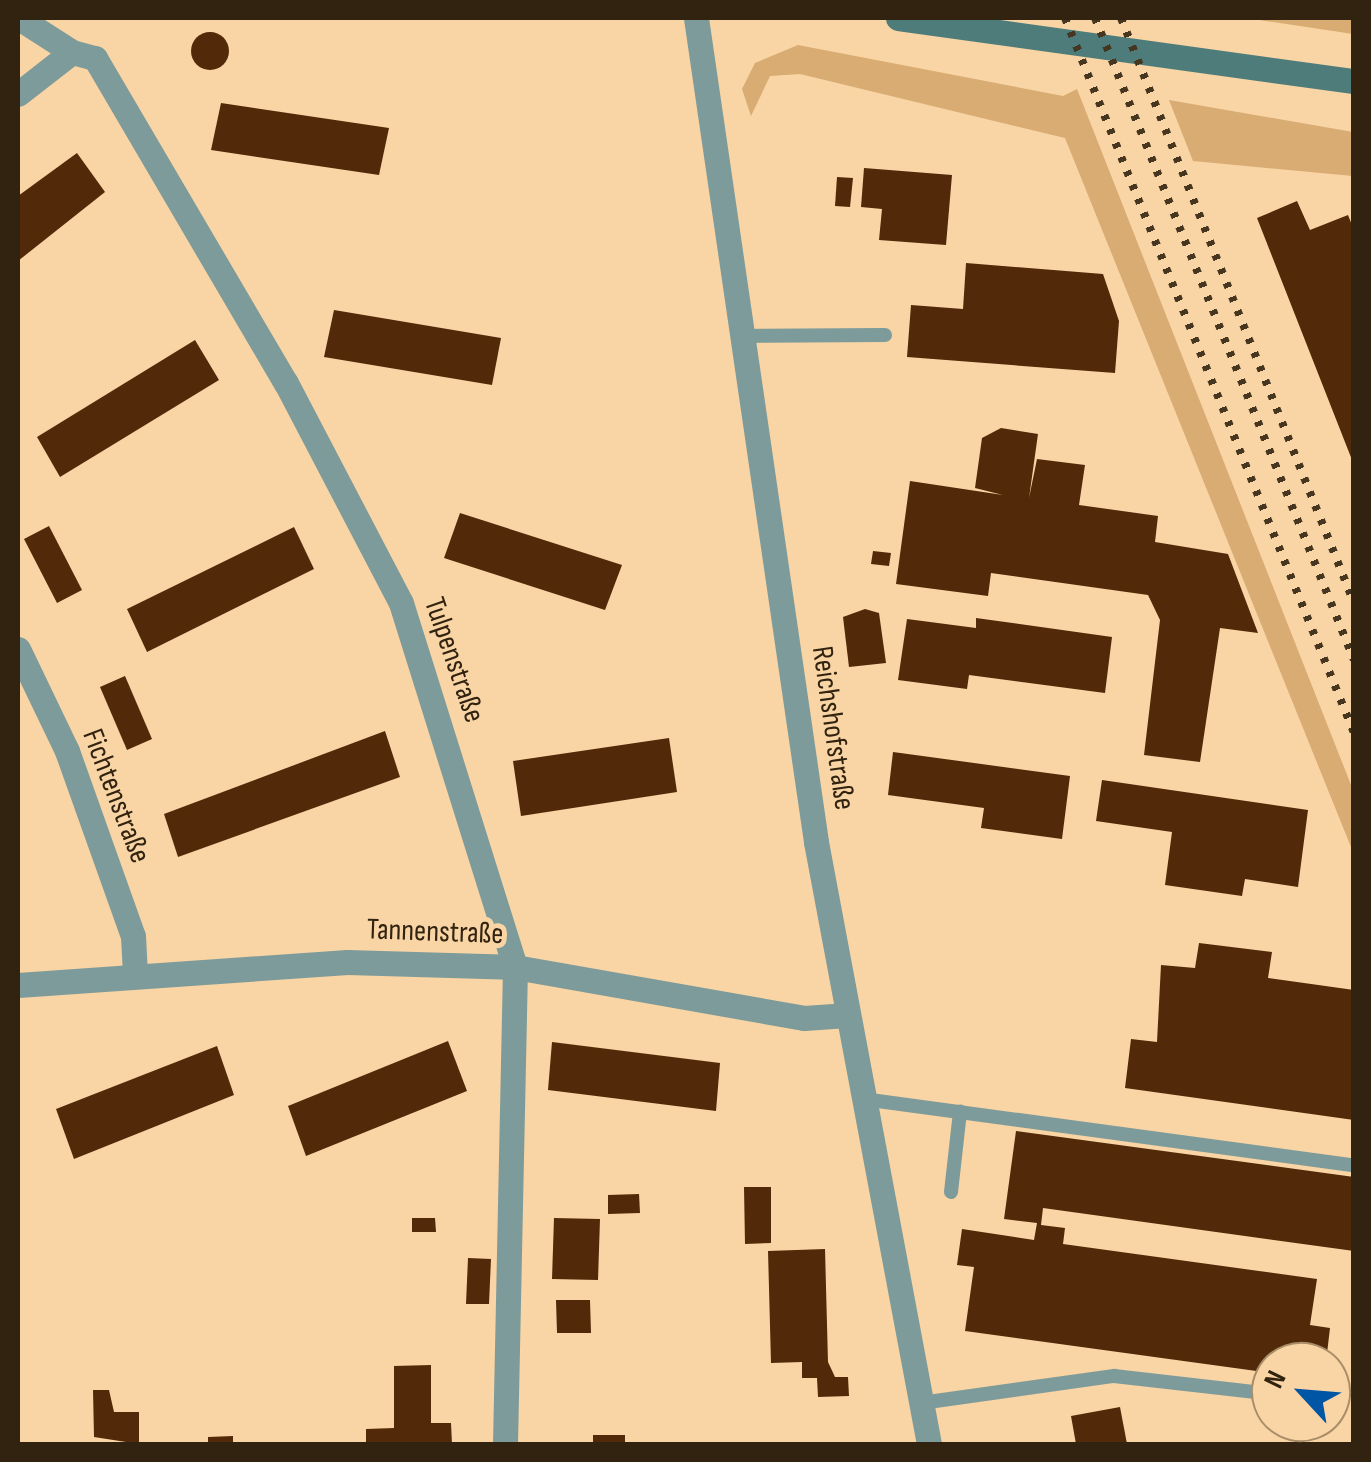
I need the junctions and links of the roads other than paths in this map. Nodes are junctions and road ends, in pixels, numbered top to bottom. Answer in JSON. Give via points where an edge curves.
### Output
{"nodes":[{"id":1,"x":19,"y":18,"type":"edge"},
{"id":2,"x":696,"y":18,"type":"edge"},
{"id":3,"x":898,"y":18,"type":"edge"},
{"id":4,"x":72,"y":52,"type":"junction"},
{"id":5,"x":1354,"y":81,"type":"edge"},
{"id":6,"x":18,"y":94,"type":"edge"},
{"id":7,"x":885,"y":335,"type":"dead end"},
{"id":8,"x":740,"y":336,"type":"junction"},
{"id":9,"x":18,"y":649,"type":"edge"},
{"id":10,"x":515,"y":967,"type":"junction"},
{"id":11,"x":135,"y":972,"type":"junction"},
{"id":12,"x":18,"y":985,"type":"edge"},
{"id":13,"x":848,"y":1015,"type":"junction"},
{"id":14,"x":862,"y":1098,"type":"junction"},
{"id":15,"x":960,"y":1112,"type":"junction"},
{"id":16,"x":1354,"y":1165,"type":"edge"},
{"id":17,"x":951,"y":1192,"type":"dead end"},
{"id":18,"x":1251,"y":1392,"type":"edge"},
{"id":19,"x":921,"y":1403,"type":"junction"},
{"id":20,"x":506,"y":1444,"type":"edge"},
{"id":21,"x":929,"y":1444,"type":"edge"}],
"edges":[{"from":1,"to":4,"type":"street","name":"Tulpenstraße"},
{"from":2,"to":8,"type":"street","name":"Reichshofstraße"},
{"from":3,"to":5,"type":"main road"},
{"from":4,"to":6,"type":"street"},
{"from":4,"to":10,"type":"street","name":"Tulpenstraße","via":[[95,58],[286,384],[401,603]]},
{"from":7,"to":8,"type":"lane"},
{"from":8,"to":13,"type":"street","name":"Reichshofstraße"},
{"from":9,"to":11,"type":"street","name":"Fichtenstraße","via":[[74,769],[133,936]]},
{"from":10,"to":11,"type":"street","name":"Tannenstraße"},
{"from":10,"to":13,"type":"street","name":"Tannenstraße","via":[[804,1018]]},
{"from":10,"to":20,"type":"street","name":"Tulpenstraße"},
{"from":11,"to":12,"type":"street","name":"Tannenstraße"},
{"from":13,"to":14,"type":"street","name":"Reichshofstraße"},
{"from":14,"to":15,"type":"lane"},
{"from":14,"to":19,"type":"street","name":"Reichshofstraße"},
{"from":15,"to":16,"type":"lane"},
{"from":15,"to":17,"type":"lane"},
{"from":18,"to":19,"type":"lane","via":[[1114,1376]]},
{"from":19,"to":21,"type":"street","name":"Reichshofstraße"}]}
